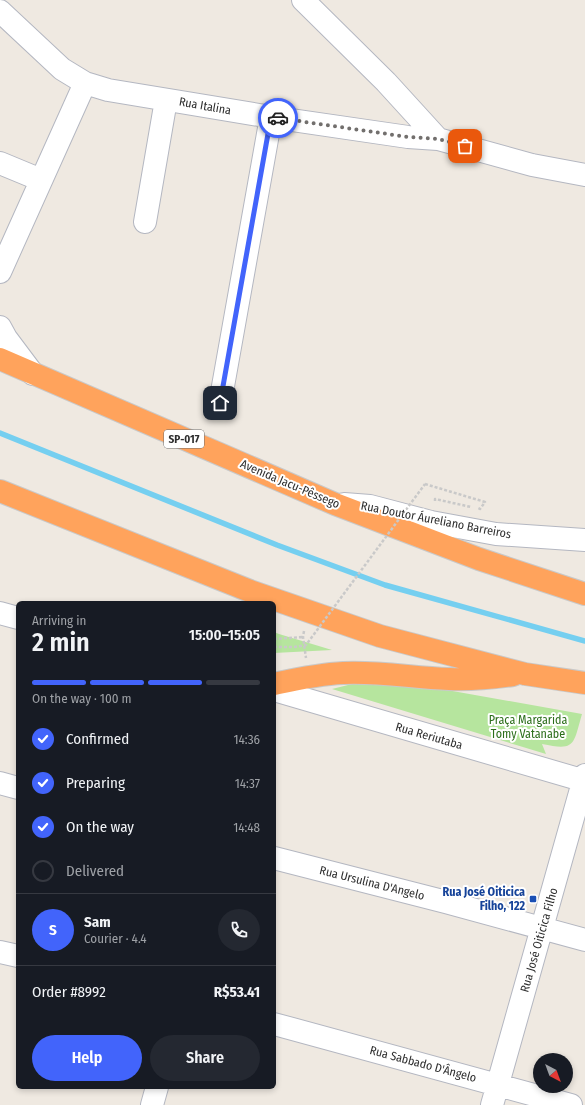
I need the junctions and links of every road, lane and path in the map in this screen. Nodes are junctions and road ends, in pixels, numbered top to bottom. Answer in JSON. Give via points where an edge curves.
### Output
{"nodes":[{"id":1,"x":303,"y":0,"type":"edge"},
{"id":2,"x":0,"y":11,"type":"edge"},
{"id":3,"x":386,"y":82,"type":"junction"},
{"id":4,"x":85,"y":83,"type":"junction"},
{"id":5,"x":166,"y":100,"type":"junction"},
{"id":6,"x":271,"y":117,"type":"junction"},
{"id":7,"x":408,"y":137,"type":"junction"},
{"id":8,"x":438,"y":139,"type":"junction"},
{"id":9,"x":0,"y":163,"type":"edge"},
{"id":10,"x":585,"y":175,"type":"edge"},
{"id":11,"x":41,"y":180,"type":"junction"},
{"id":12,"x":145,"y":222,"type":"dead end"},
{"id":13,"x":0,"y":272,"type":"edge"},
{"id":14,"x":0,"y":327,"type":"edge"},
{"id":15,"x":0,"y":359,"type":"edge"},
{"id":16,"x":33,"y":374,"type":"junction"},
{"id":17,"x":220,"y":403,"type":"dead end"},
{"id":18,"x":0,"y":491,"type":"edge"},
{"id":19,"x":435,"y":499,"type":"dead end"},
{"id":20,"x":335,"y":504,"type":"junction"},
{"id":21,"x":585,"y":540,"type":"edge"},
{"id":22,"x":585,"y":594,"type":"edge"},
{"id":23,"x":309,"y":611,"type":"junction"},
{"id":24,"x":0,"y":613,"type":"edge"},
{"id":25,"x":16,"y":617,"type":"edge"},
{"id":26,"x":303,"y":637,"type":"junction"},
{"id":27,"x":276,"y":639,"type":"edge"},
{"id":28,"x":276,"y":647,"type":"edge"},
{"id":29,"x":525,"y":674,"type":"junction"},
{"id":30,"x":308,"y":676,"type":"junction"},
{"id":31,"x":577,"y":682,"type":"edge"},
{"id":32,"x":276,"y":684,"type":"edge"},
{"id":33,"x":276,"y":691,"type":"edge"},
{"id":34,"x":584,"y":779,"type":"edge"},
{"id":35,"x":0,"y":783,"type":"edge"},
{"id":36,"x":16,"y":787,"type":"edge"},
{"id":37,"x":276,"y":859,"type":"edge"},
{"id":38,"x":542,"y":929,"type":"junction"},
{"id":39,"x":585,"y":940,"type":"edge"},
{"id":40,"x":0,"y":952,"type":"edge"},
{"id":41,"x":16,"y":956,"type":"edge"},
{"id":42,"x":276,"y":1025,"type":"edge"},
{"id":43,"x":156,"y":1089,"type":"edge"},
{"id":44,"x":495,"y":1095,"type":"edge"},
{"id":45,"x":152,"y":1105,"type":"edge"},
{"id":46,"x":571,"y":1105,"type":"edge"}],
"edges":[{"from":1,"to":3,"type":"street"},
{"from":2,"to":4,"type":"street","name":"Rua Italina","via":[[62,69]]},
{"from":3,"to":7,"type":"street"},
{"from":3,"to":8,"type":"street"},
{"from":4,"to":5,"type":"street","name":"Rua Italina","via":[[108,90]]},
{"from":4,"to":11,"type":"street"},
{"from":5,"to":6,"type":"street","name":"Rua Italina"},
{"from":5,"to":12,"type":"street"},
{"from":6,"to":7,"type":"street","name":"Rua Italina"},
{"from":6,"to":17,"type":"street"},
{"from":7,"to":8,"type":"street","name":"Rua Italina"},
{"from":8,"to":10,"type":"street","name":"Rua Italina"},
{"from":9,"to":11,"type":"street"},
{"from":11,"to":13,"type":"street"},
{"from":14,"to":16,"type":"street"},
{"from":15,"to":16,"type":"highway","name":"Avenida Jacu-Pêssego","number":"SP-017"},
{"from":16,"to":20,"type":"highway","name":"Avenida Jacu-Pêssego","number":"SP-017"},
{"from":18,"to":23,"type":"highway","via":[[250,591]]},
{"from":19,"to":28,"type":"path","bridge":true,"via":[[480,509],[485,502],[425,484],[306,645]]},
{"from":20,"to":21,"type":"street","name":"Rua Doutor Áureliano Barreiros","via":[[370,506],[431,522],[496,534]]},
{"from":20,"to":22,"type":"highway","name":"Avenida Jacu-Pêssego","number":"SP-017","via":[[479,559]]},
{"from":23,"to":26,"type":"path"},
{"from":23,"to":29,"type":"highway","via":[[380,636]]},
{"from":24,"to":25,"type":"street"},
{"from":26,"to":27,"type":"path"},
{"from":26,"to":30,"type":"path"},
{"from":29,"to":30,"type":"highway","via":[[480,679],[379,673]]},
{"from":29,"to":31,"type":"highway"},
{"from":30,"to":32,"type":"highway"},
{"from":33,"to":34,"type":"street","name":"Rua Reriutaba"},
{"from":34,"to":38,"type":"street","name":"Rua José Oiticica Filho"},
{"from":35,"to":36,"type":"street"},
{"from":37,"to":38,"type":"street","name":"Rua Ursulina D'Angelo"},
{"from":38,"to":39,"type":"street","name":"Rua Ursulina D'Angelo"},
{"from":38,"to":44,"type":"street","name":"Rua José Oiticica Filho"},
{"from":40,"to":41,"type":"street"},
{"from":42,"to":44,"type":"street","name":"Rua Sabbado D'Ângelo"},
{"from":43,"to":45,"type":"street"},
{"from":44,"to":46,"type":"street","name":"Rua Sabbado D'Ângelo"}]}
